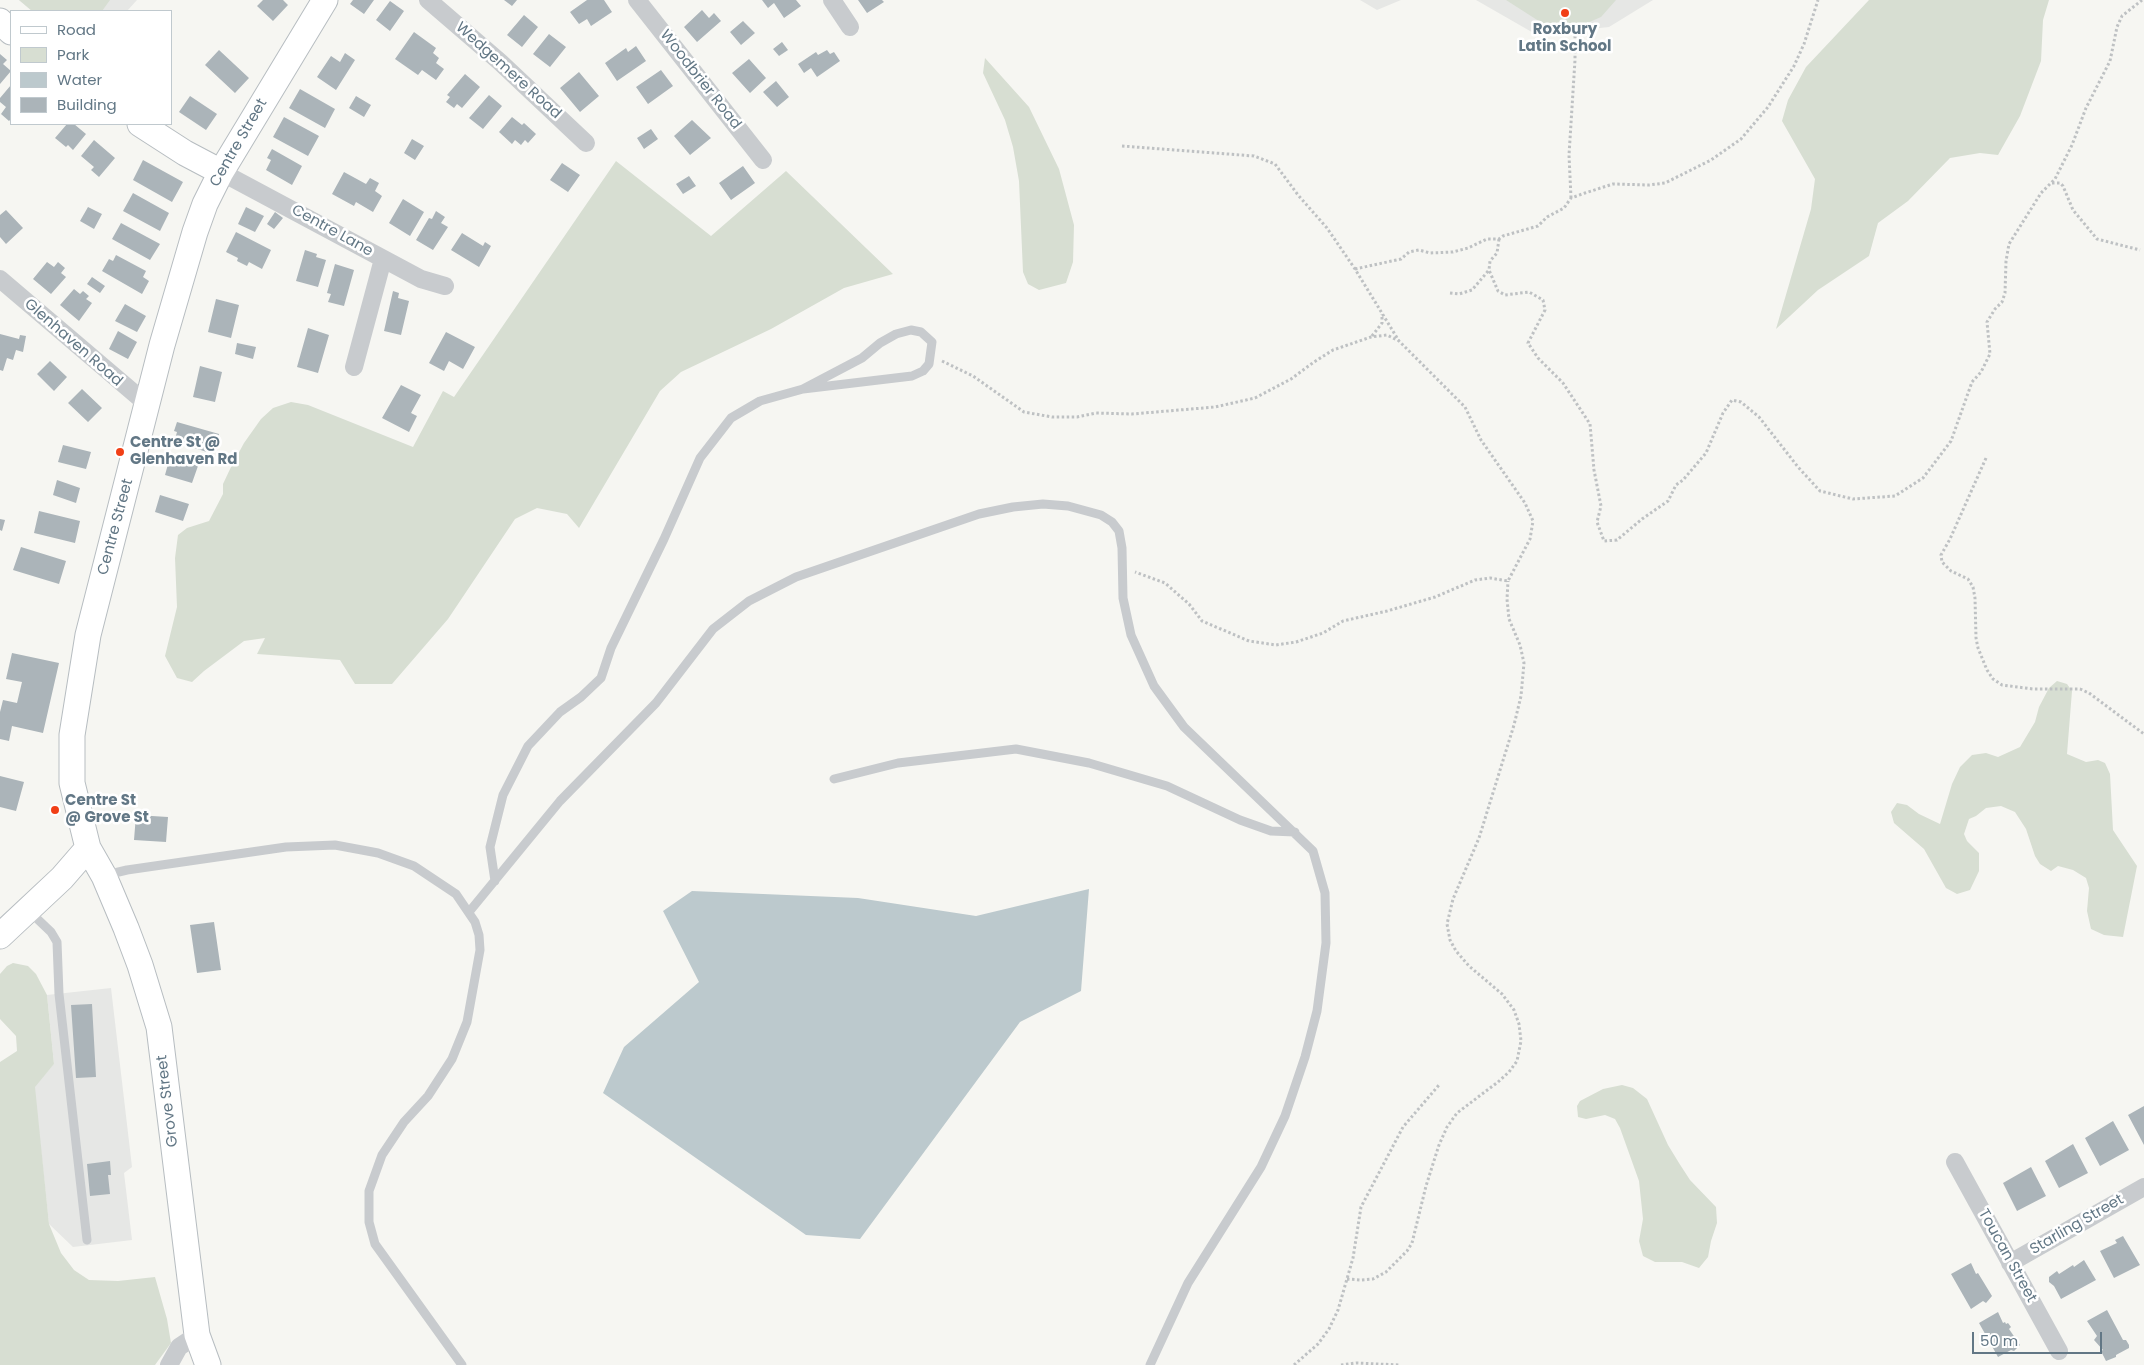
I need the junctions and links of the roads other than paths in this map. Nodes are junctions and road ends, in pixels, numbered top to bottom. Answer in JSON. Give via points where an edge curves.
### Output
{"nodes":[{"id":1,"x":325,"y":0,"type":"edge"},
{"id":2,"x":428,"y":0,"type":"edge"},
{"id":3,"x":637,"y":0,"type":"edge"},
{"id":4,"x":832,"y":0,"type":"edge"},
{"id":5,"x":0,"y":21,"type":"edge"},
{"id":6,"x":850,"y":27,"type":"dead end"},
{"id":7,"x":10,"y":31,"type":"edge"},
{"id":8,"x":142,"y":125,"type":"edge"},
{"id":9,"x":586,"y":143,"type":"dead end"},
{"id":10,"x":763,"y":160,"type":"dead end"},
{"id":11,"x":221,"y":172,"type":"junction"},
{"id":12,"x":383,"y":259,"type":"junction"},
{"id":13,"x":0,"y":279,"type":"edge"},
{"id":14,"x":445,"y":286,"type":"dead end"},
{"id":15,"x":354,"y":367,"type":"dead end"},
{"id":16,"x":804,"y":389,"type":"junction"},
{"id":17,"x":148,"y":405,"type":"junction"},
{"id":18,"x":834,"y":779,"type":"dead end"},
{"id":19,"x":1295,"y":832,"type":"junction"},
{"id":20,"x":88,"y":848,"type":"junction"},
{"id":21,"x":104,"y":876,"type":"junction"},
{"id":22,"x":495,"y":881,"type":"junction"},
{"id":23,"x":28,"y":910,"type":"junction"},
{"id":24,"x":469,"y":912,"type":"junction"},
{"id":25,"x":0,"y":936,"type":"edge"},
{"id":26,"x":1954,"y":1162,"type":"dead end"},
{"id":27,"x":2144,"y":1187,"type":"edge"},
{"id":28,"x":87,"y":1240,"type":"dead end"},
{"id":29,"x":2010,"y":1263,"type":"junction"},
{"id":30,"x":197,"y":1335,"type":"junction"},
{"id":31,"x":2058,"y":1351,"type":"dead end"},
{"id":32,"x":169,"y":1365,"type":"edge"},
{"id":33,"x":208,"y":1365,"type":"edge"},
{"id":34,"x":462,"y":1365,"type":"edge"},
{"id":35,"x":1150,"y":1365,"type":"edge"}],
"edges":[{"from":1,"to":11,"type":"main road","name":"Centre Street"},
{"from":2,"to":9,"type":"street","name":"Wedgemere Road"},
{"from":3,"to":10,"type":"street","name":"Woodbrier Road"},
{"from":4,"to":6,"type":"street"},
{"from":5,"to":7,"type":"main road"},
{"from":8,"to":11,"type":"main road"},
{"from":11,"to":12,"type":"street","name":"Centre Lane"},
{"from":11,"to":17,"type":"main road","name":"Centre Street","via":[[205,204],[185,261]]},
{"from":12,"to":14,"type":"street","name":"Centre Lane","via":[[421,279]]},
{"from":12,"to":15,"type":"street"},
{"from":13,"to":17,"type":"street","name":"Glenhaven Road"},
{"from":16,"to":16,"type":"lane","via":[[912,376],[929,364],[932,342],[921,332],[910,330],[896,334],[862,358]]},
{"from":16,"to":22,"type":"lane","via":[[760,401],[731,418],[700,458],[611,648],[601,678],[560,712],[528,746],[503,795],[490,847]]},
{"from":17,"to":20,"type":"main road","name":"Centre Street","via":[[88,635],[72,735],[72,783]]},
{"from":18,"to":19,"type":"lane","via":[[898,762],[1016,749],[1089,763],[1167,786],[1240,820],[1271,831]]},
{"from":19,"to":22,"type":"lane","via":[[1184,727],[1154,686],[1131,635],[1123,598],[1119,531],[1101,515],[1068,506],[1043,504],[979,514],[796,577],[749,601],[713,629],[656,704],[560,802]]},
{"from":19,"to":35,"type":"lane","via":[[1314,851],[1325,893],[1326,943],[1317,1011],[1305,1057],[1285,1116],[1261,1167],[1188,1283]]},
{"from":20,"to":21,"type":"main road","name":"Grove Street"},
{"from":20,"to":23,"type":"main road"},
{"from":21,"to":24,"type":"lane","via":[[286,847],[335,845],[378,853],[414,866],[456,894]]},
{"from":21,"to":30,"type":"main road","name":"Grove Street","via":[[140,965],[158,1027]]},
{"from":22,"to":24,"type":"lane"},
{"from":23,"to":25,"type":"main road"},
{"from":23,"to":28,"type":"lane","via":[[51,932],[56,942],[58,994]]},
{"from":24,"to":34,"type":"lane","via":[[479,935],[480,950],[466,1022],[452,1059],[382,1155],[369,1191],[369,1222],[375,1244]]},
{"from":26,"to":29,"type":"street","name":"Toucan Street"},
{"from":27,"to":29,"type":"street","name":"Starling Street"},
{"from":29,"to":31,"type":"street","name":"Toucan Street"},
{"from":30,"to":32,"type":"street","via":[[179,1347]]},
{"from":30,"to":33,"type":"main road","name":"Grove Street"}]}
